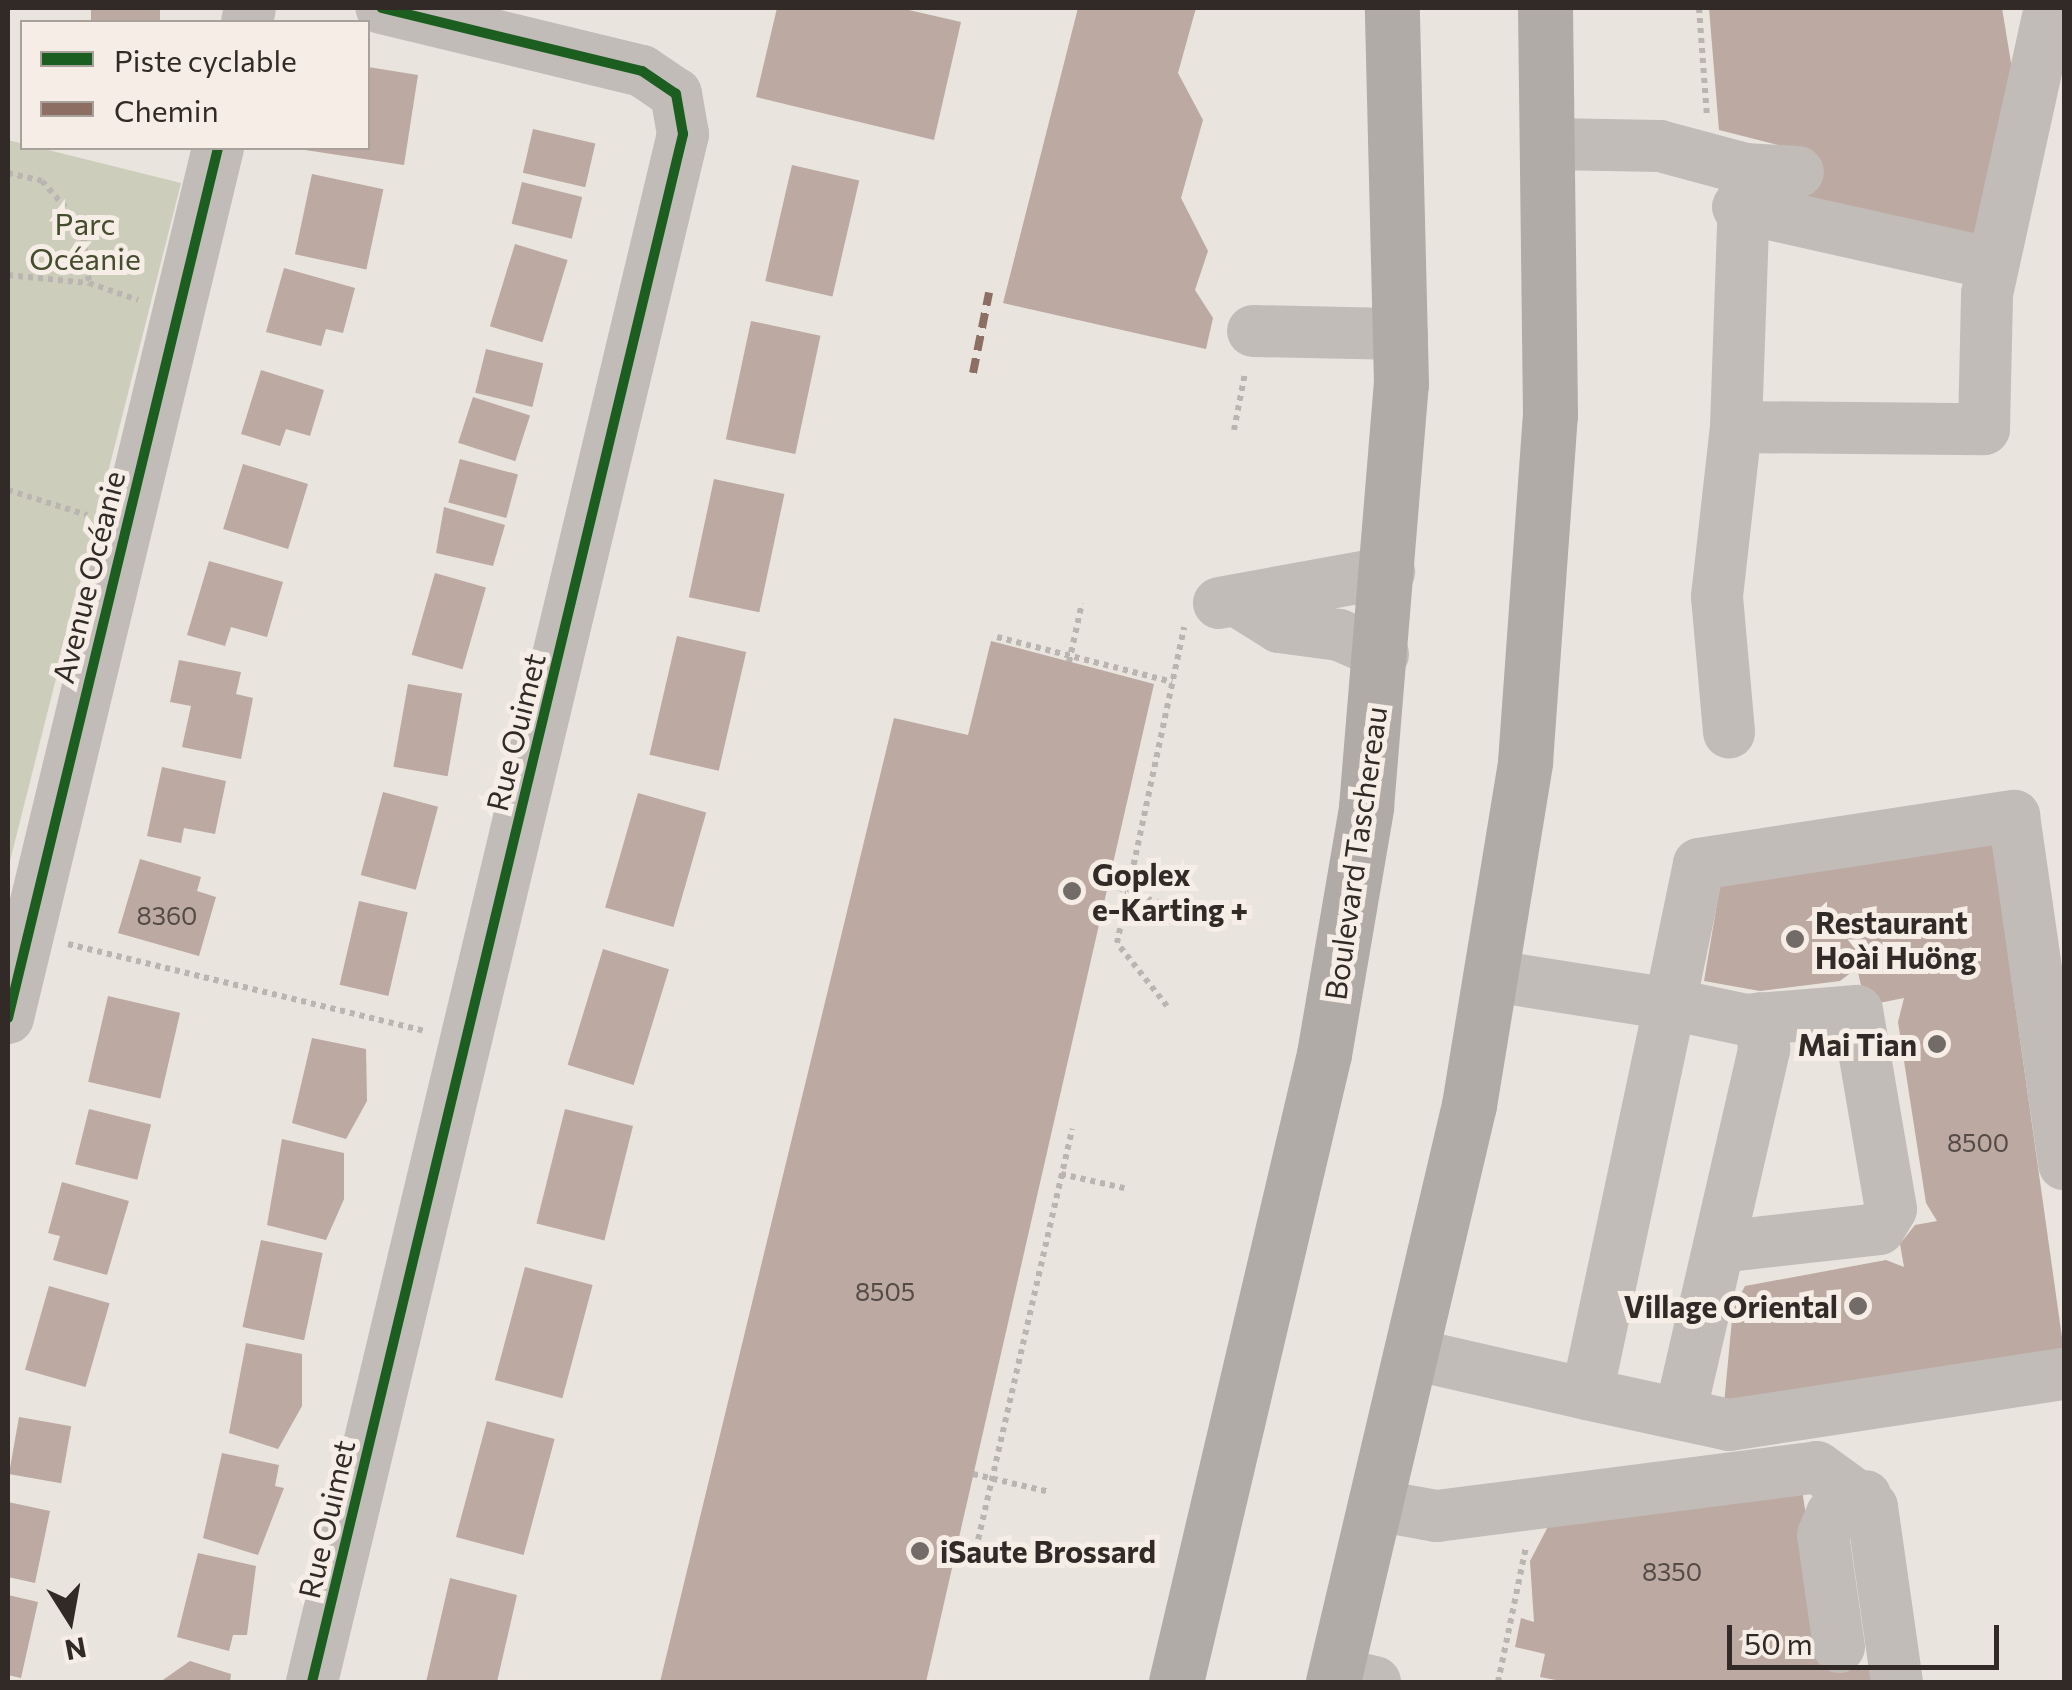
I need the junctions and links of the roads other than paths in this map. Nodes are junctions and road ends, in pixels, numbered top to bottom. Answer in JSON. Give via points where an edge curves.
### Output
{"nodes":[{"id":1,"x":380,"y":8,"type":"edge"},
{"id":2,"x":1392,"y":8,"type":"edge"},
{"id":3,"x":1545,"y":8,"type":"edge"},
{"id":4,"x":2050,"y":8,"type":"edge"},
{"id":5,"x":1551,"y":144,"type":"junction"},
{"id":6,"x":218,"y":150,"type":"edge"},
{"id":7,"x":1798,"y":172,"type":"dead end"},
{"id":8,"x":1742,"y":188,"type":"junction"},
{"id":9,"x":1992,"y":264,"type":"junction"},
{"id":10,"x":1253,"y":331,"type":"road end"},
{"id":11,"x":1402,"y":334,"type":"junction"},
{"id":12,"x":1736,"y":427,"type":"junction"},
{"id":13,"x":1390,"y":572,"type":"junction"},
{"id":14,"x":1383,"y":654,"type":"junction"},
{"id":15,"x":1729,"y":732,"type":"dead end"},
{"id":16,"x":31,"y":942,"type":"edge"},
{"id":17,"x":1494,"y":976,"type":"junction"},
{"id":18,"x":1670,"y":1004,"type":"junction"},
{"id":19,"x":8,"y":1018,"type":"edge"},
{"id":20,"x":1761,"y":1018,"type":"junction"},
{"id":21,"x":2064,"y":1164,"type":"edge"},
{"id":22,"x":1719,"y":1247,"type":"junction"},
{"id":23,"x":1412,"y":1354,"type":"junction"},
{"id":24,"x":2064,"y":1374,"type":"edge"},
{"id":25,"x":1587,"y":1394,"type":"junction"},
{"id":26,"x":1680,"y":1414,"type":"junction"},
{"id":27,"x":1866,"y":1496,"type":"junction"},
{"id":28,"x":1375,"y":1505,"type":"junction"},
{"id":29,"x":1839,"y":1647,"type":"dead end"},
{"id":30,"x":1348,"y":1680,"type":"edge"},
{"id":31,"x":312,"y":1682,"type":"edge"},
{"id":32,"x":1176,"y":1682,"type":"edge"},
{"id":33,"x":1897,"y":1682,"type":"edge"}],
"edges":[{"from":1,"to":31,"type":"street","name":"Rue Ouimet","via":[[642,70],[676,94],[682,134]]},
{"from":2,"to":11,"type":"main road","name":"Boulevard Taschereau"},
{"from":3,"to":5,"type":"main road"},
{"from":4,"to":9,"type":"street"},
{"from":5,"to":8,"type":"street","via":[[1660,146]]},
{"from":5,"to":17,"type":"main road","via":[[1541,593]]},
{"from":6,"to":16,"type":"street","name":"Avenue Océanie"},
{"from":7,"to":8,"type":"street"},
{"from":8,"to":9,"type":"street"},
{"from":8,"to":12,"type":"street"},
{"from":9,"to":12,"type":"street","via":[[1984,429]]},
{"from":10,"to":11,"type":"street"},
{"from":11,"to":13,"type":"main road","name":"Boulevard Taschereau"},
{"from":12,"to":15,"type":"street","via":[[1717,597]]},
{"from":13,"to":14,"type":"main road","name":"Boulevard Taschereau"},
{"from":13,"to":14,"type":"street","via":[[1216,611],[1339,635]]},
{"from":14,"to":32,"type":"main road","name":"Boulevard Taschereau","via":[[1324,1054]]},
{"from":16,"to":19,"type":"street","name":"Avenue Océanie"},
{"from":17,"to":18,"type":"street"},
{"from":17,"to":23,"type":"main road"},
{"from":18,"to":20,"type":"street"},
{"from":18,"to":21,"type":"street","via":[[1699,864],[2014,816]]},
{"from":18,"to":25,"type":"street"},
{"from":20,"to":22,"type":"street","via":[[1764,1049]]},
{"from":20,"to":22,"type":"street","via":[[1857,1012],[1890,1219],[1879,1229]]},
{"from":22,"to":26,"type":"street"},
{"from":23,"to":25,"type":"street"},
{"from":23,"to":28,"type":"main road"},
{"from":24,"to":26,"type":"street","via":[[1729,1425]]},
{"from":25,"to":26,"type":"street"},
{"from":27,"to":28,"type":"street","via":[[1802,1464],[1437,1516]]},
{"from":27,"to":29,"type":"street","via":[[1832,1514],[1823,1535]]},
{"from":27,"to":33,"type":"street"},
{"from":28,"to":30,"type":"main road"}]}
